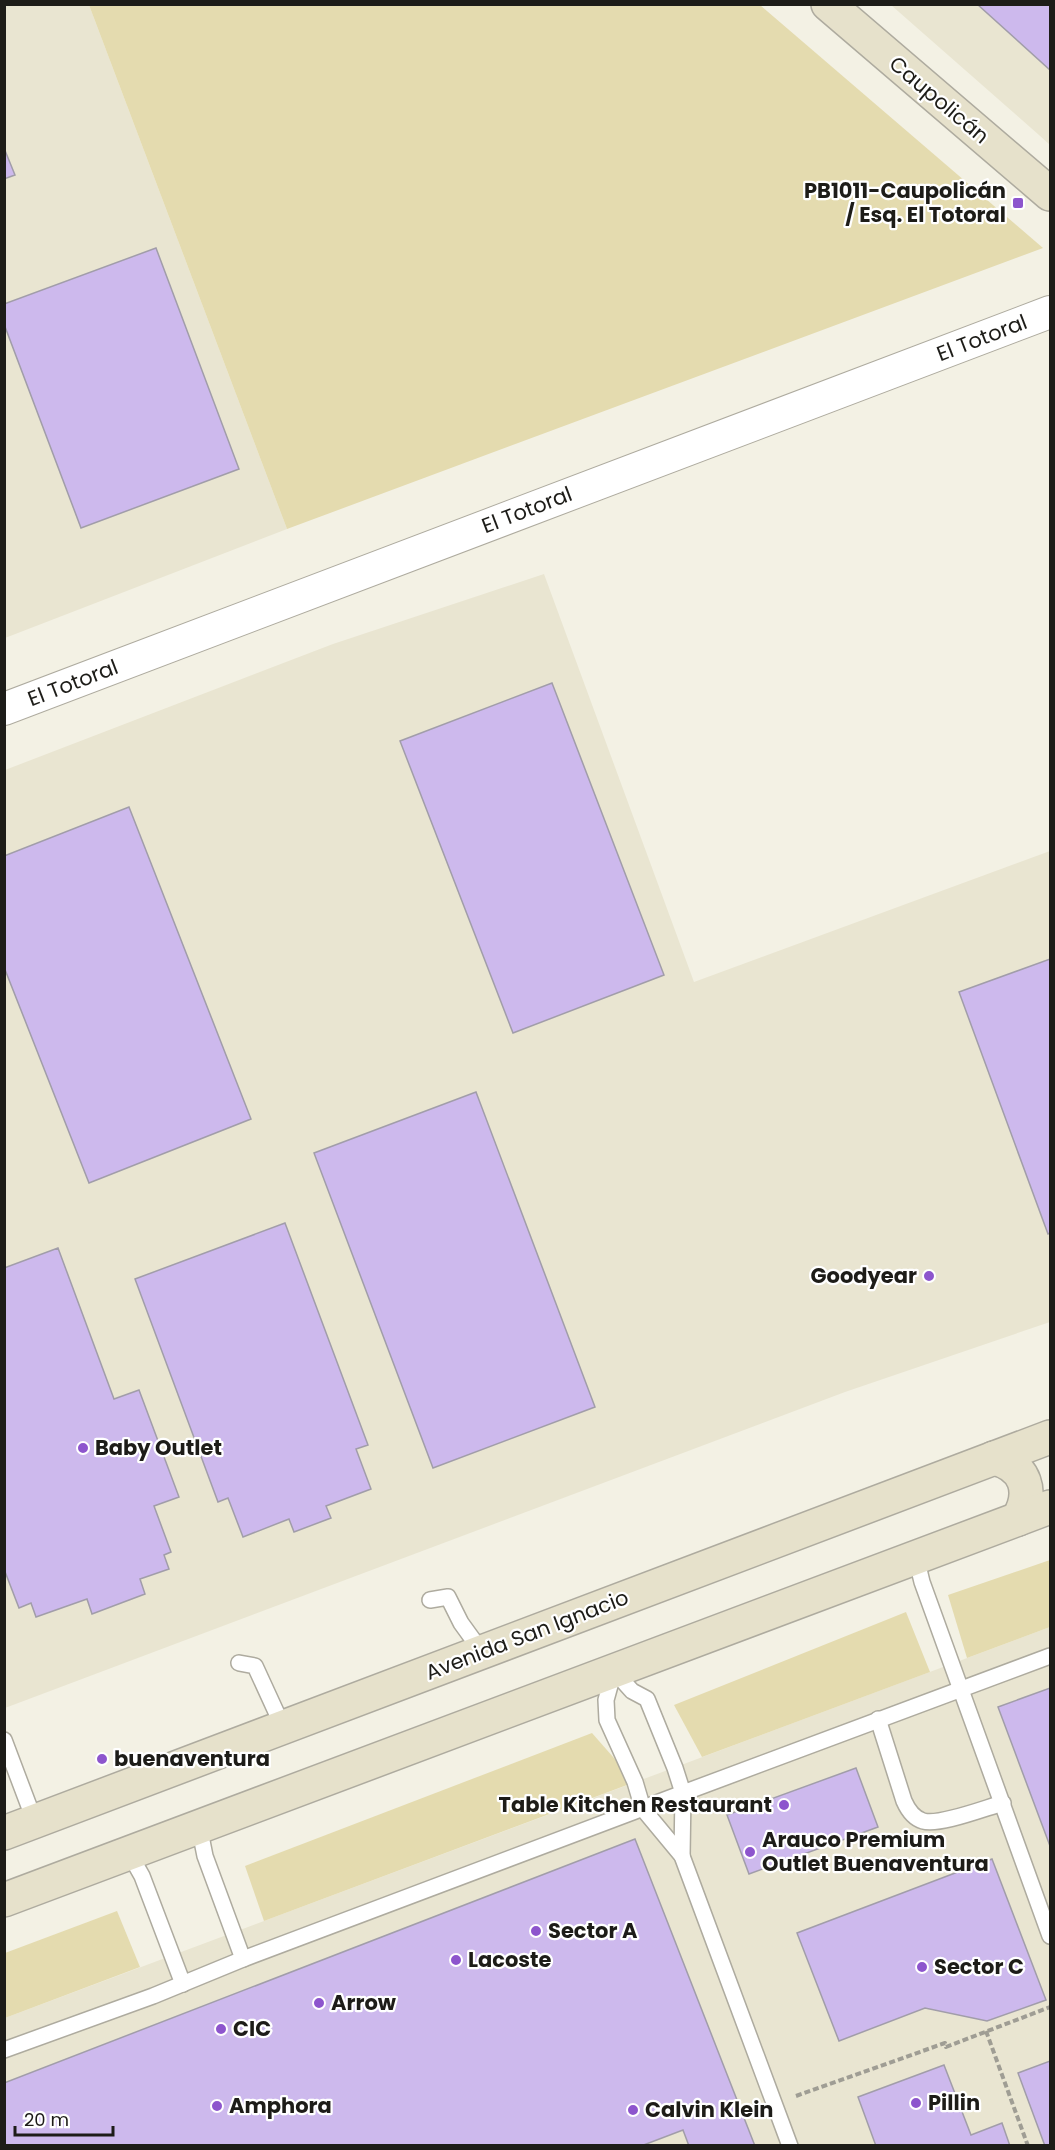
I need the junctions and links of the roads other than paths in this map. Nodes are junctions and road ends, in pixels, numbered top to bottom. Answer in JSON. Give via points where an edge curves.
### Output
{"nodes":[{"id":1,"x":828,"y":4,"type":"edge"},
{"id":2,"x":1050,"y":194,"type":"edge"},
{"id":3,"x":1050,"y":312,"type":"edge"},
{"id":4,"x":4,"y":710,"type":"edge"},
{"id":5,"x":1050,"y":1437,"type":"edge"},
{"id":6,"x":994,"y":1458,"type":"junction"},
{"id":7,"x":1050,"y":1507,"type":"edge"},
{"id":8,"x":1018,"y":1519,"type":"junction"},
{"id":9,"x":916,"y":1557,"type":"junction"},
{"id":10,"x":430,"y":1600,"type":"dead end"},
{"id":11,"x":482,"y":1652,"type":"junction"},
{"id":12,"x":1050,"y":1656,"type":"edge"},
{"id":13,"x":239,"y":1663,"type":"dead end"},
{"id":14,"x":614,"y":1671,"type":"junction"},
{"id":15,"x":962,"y":1689,"type":"junction"},
{"id":16,"x":878,"y":1719,"type":"junction"},
{"id":17,"x":283,"y":1727,"type":"junction"},
{"id":18,"x":4,"y":1740,"type":"edge"},
{"id":19,"x":683,"y":1793,"type":"junction"},
{"id":20,"x":1002,"y":1803,"type":"junction"},
{"id":21,"x":643,"y":1809,"type":"junction"},
{"id":22,"x":35,"y":1822,"type":"junction"},
{"id":23,"x":199,"y":1826,"type":"junction"},
{"id":24,"x":4,"y":1833,"type":"edge"},
{"id":25,"x":129,"y":1853,"type":"junction"},
{"id":26,"x":682,"y":1857,"type":"junction"},
{"id":27,"x":4,"y":1900,"type":"edge"},
{"id":28,"x":1050,"y":1936,"type":"edge"},
{"id":29,"x":243,"y":1959,"type":"junction"},
{"id":30,"x":183,"y":1984,"type":"junction"},
{"id":31,"x":4,"y":2049,"type":"edge"},
{"id":32,"x":790,"y":2145,"type":"edge"}],
"edges":[{"from":1,"to":2,"type":"main road","name":"Caupolicán"},
{"from":3,"to":4,"type":"street","name":"El Totoral"},
{"from":5,"to":6,"type":"main road","name":"Avenida San Ignacio"},
{"from":6,"to":8,"type":"main road","via":[[1015,1467],[1022,1476],[1027,1499]]},
{"from":6,"to":11,"type":"main road","name":"Avenida San Ignacio"},
{"from":7,"to":8,"type":"main road"},
{"from":8,"to":9,"type":"main road"},
{"from":9,"to":14,"type":"main road"},
{"from":9,"to":15,"type":"lane","via":[[921,1582]]},
{"from":10,"to":11,"type":"lane","via":[[448,1597]]},
{"from":11,"to":17,"type":"main road","name":"Avenida San Ignacio"},
{"from":12,"to":15,"type":"lane"},
{"from":13,"to":17,"type":"lane","via":[[255,1666]]},
{"from":14,"to":19,"type":"lane","via":[[632,1691],[647,1699]]},
{"from":14,"to":21,"type":"lane","via":[[606,1700],[607,1720]]},
{"from":14,"to":23,"type":"main road"},
{"from":15,"to":16,"type":"lane"},
{"from":15,"to":20,"type":"lane"},
{"from":16,"to":19,"type":"lane"},
{"from":16,"to":20,"type":"lane","via":[[904,1801],[916,1818],[939,1821]]},
{"from":17,"to":22,"type":"main road","name":"Avenida San Ignacio"},
{"from":18,"to":22,"type":"lane"},
{"from":19,"to":21,"type":"lane"},
{"from":19,"to":26,"type":"lane"},
{"from":20,"to":28,"type":"lane"},
{"from":21,"to":26,"type":"lane"},
{"from":21,"to":29,"type":"lane"},
{"from":22,"to":24,"type":"main road","name":"Avenida San Ignacio"},
{"from":23,"to":25,"type":"main road"},
{"from":23,"to":29,"type":"lane","via":[[205,1857]]},
{"from":25,"to":27,"type":"main road"},
{"from":25,"to":30,"type":"lane","via":[[142,1876]]},
{"from":26,"to":32,"type":"lane"},
{"from":29,"to":30,"type":"lane"},
{"from":30,"to":31,"type":"lane"}]}
